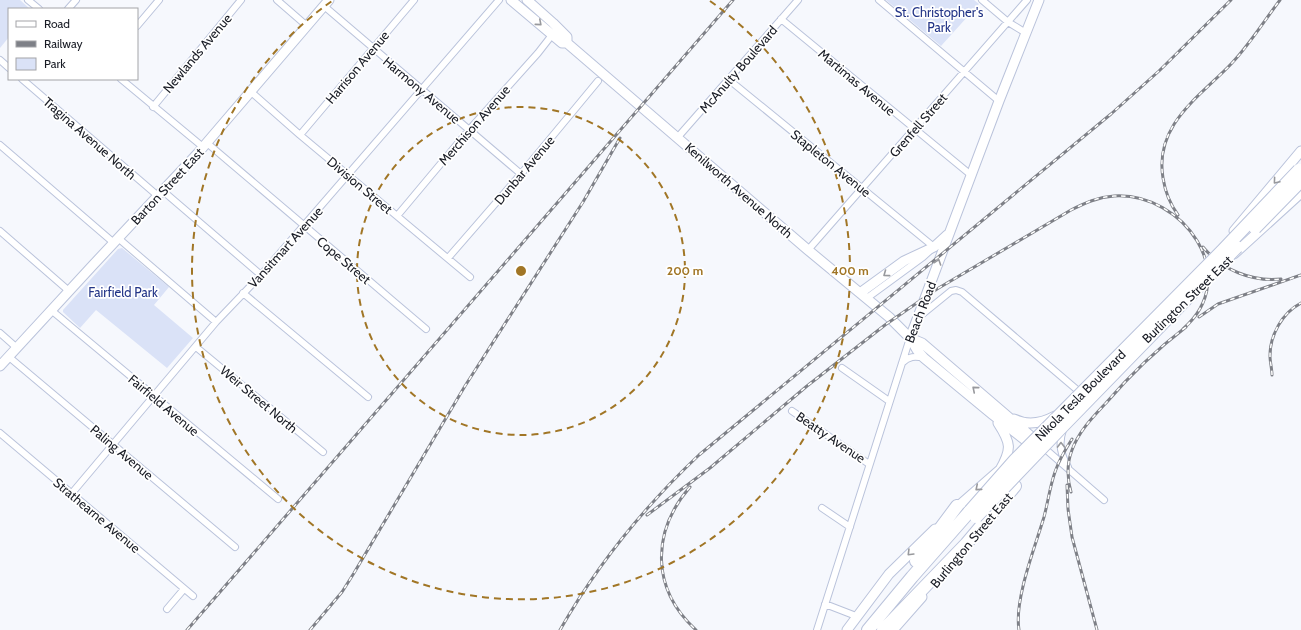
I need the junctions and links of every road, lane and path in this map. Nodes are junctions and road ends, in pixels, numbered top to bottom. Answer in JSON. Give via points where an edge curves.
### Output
{"nodes":[{"id":1,"x":28,"y":0,"type":"edge"},
{"id":2,"x":76,"y":0,"type":"edge"},
{"id":3,"x":159,"y":0,"type":"edge"},
{"id":4,"x":242,"y":0,"type":"edge"},
{"id":5,"x":277,"y":0,"type":"edge"},
{"id":6,"x":414,"y":0,"type":"edge"},
{"id":7,"x":499,"y":0,"type":"edge"},
{"id":8,"x":512,"y":0,"type":"edge"},
{"id":9,"x":527,"y":0,"type":"edge"},
{"id":10,"x":798,"y":0,"type":"edge"},
{"id":11,"x":878,"y":0,"type":"edge"},
{"id":12,"x":982,"y":0,"type":"edge"},
{"id":13,"x":1027,"y":0,"type":"edge"},
{"id":14,"x":1039,"y":0,"type":"edge"},
{"id":15,"x":327,"y":3,"type":"edge"},
{"id":16,"x":38,"y":8,"type":"edge"},
{"id":17,"x":69,"y":8,"type":"edge"},
{"id":18,"x":781,"y":19,"type":"junction"},
{"id":19,"x":1008,"y":22,"type":"junction"},
{"id":20,"x":138,"y":25,"type":"edge"},
{"id":21,"x":307,"y":26,"type":"junction"},
{"id":22,"x":1026,"y":33,"type":"junction"},
{"id":23,"x":552,"y":35,"type":"junction"},
{"id":24,"x":567,"y":43,"type":"junction"},
{"id":25,"x":373,"y":48,"type":"junction"},
{"id":26,"x":0,"y":60,"type":"edge"},
{"id":27,"x":8,"y":67,"type":"edge"},
{"id":28,"x":964,"y":72,"type":"junction"},
{"id":29,"x":728,"y":79,"type":"junction"},
{"id":30,"x":23,"y":80,"type":"edge"},
{"id":31,"x":122,"y":80,"type":"edge"},
{"id":32,"x":598,"y":81,"type":"dead end"},
{"id":33,"x":420,"y":89,"type":"junction"},
{"id":34,"x":250,"y":92,"type":"junction"},
{"id":35,"x":999,"y":101,"type":"junction"},
{"id":36,"x":153,"y":107,"type":"junction"},
{"id":37,"x":469,"y":130,"type":"junction"},
{"id":38,"x":914,"y":130,"type":"junction"},
{"id":39,"x":300,"y":134,"type":"junction"},
{"id":40,"x":678,"y":138,"type":"junction"},
{"id":41,"x":0,"y":145,"type":"edge"},
{"id":42,"x":205,"y":145,"type":"junction"},
{"id":43,"x":1301,"y":151,"type":"edge"},
{"id":44,"x":1300,"y":173,"type":"edge"},
{"id":45,"x":348,"y":174,"type":"junction"},
{"id":46,"x":521,"y":174,"type":"junction"},
{"id":47,"x":971,"y":175,"type":"junction"},
{"id":48,"x":862,"y":190,"type":"junction"},
{"id":49,"x":1301,"y":193,"type":"edge"},
{"id":50,"x":161,"y":194,"type":"junction"},
{"id":51,"x":397,"y":216,"type":"junction"},
{"id":52,"x":304,"y":226,"type":"junction"},
{"id":53,"x":0,"y":231,"type":"edge"},
{"id":54,"x":949,"y":233,"type":"junction"},
{"id":55,"x":116,"y":240,"type":"junction"},
{"id":56,"x":934,"y":247,"type":"junction"},
{"id":57,"x":808,"y":250,"type":"junction"},
{"id":58,"x":448,"y":258,"type":"junction"},
{"id":59,"x":261,"y":275,"type":"junction"},
{"id":60,"x":470,"y":277,"type":"dead end"},
{"id":61,"x":69,"y":291,"type":"junction"},
{"id":62,"x":243,"y":293,"type":"junction"},
{"id":63,"x":864,"y":296,"type":"junction"},
{"id":64,"x":51,"y":310,"type":"junction"},
{"id":65,"x":918,"y":318,"type":"junction"},
{"id":66,"x":216,"y":322,"type":"junction"},
{"id":67,"x":426,"y":329,"type":"dead end"},
{"id":68,"x":0,"y":333,"type":"edge"},
{"id":69,"x":910,"y":338,"type":"junction"},
{"id":70,"x":196,"y":347,"type":"junction"},
{"id":71,"x":17,"y":348,"type":"junction"},
{"id":72,"x":9,"y":357,"type":"junction"},
{"id":73,"x":924,"y":358,"type":"junction"},
{"id":74,"x":901,"y":364,"type":"junction"},
{"id":75,"x":0,"y":366,"type":"edge"},
{"id":76,"x":842,"y":368,"type":"dead end"},
{"id":77,"x":1082,"y":394,"type":"junction"},
{"id":78,"x":153,"y":396,"type":"junction"},
{"id":79,"x":368,"y":397,"type":"dead end"},
{"id":80,"x":889,"y":400,"type":"junction"},
{"id":81,"x":792,"y":411,"type":"dead end"},
{"id":82,"x":1005,"y":414,"type":"junction"},
{"id":83,"x":1066,"y":414,"type":"junction"},
{"id":84,"x":993,"y":415,"type":"junction"},
{"id":85,"x":0,"y":433,"type":"edge"},
{"id":86,"x":1032,"y":442,"type":"junction"},
{"id":87,"x":113,"y":445,"type":"junction"},
{"id":88,"x":1044,"y":450,"type":"junction"},
{"id":89,"x":322,"y":452,"type":"dead end"},
{"id":90,"x":869,"y":464,"type":"junction"},
{"id":91,"x":1000,"y":470,"type":"junction"},
{"id":92,"x":1071,"y":471,"type":"junction"},
{"id":93,"x":1015,"y":486,"type":"junction"},
{"id":94,"x":72,"y":493,"type":"junction"},
{"id":95,"x":278,"y":499,"type":"dead end"},
{"id":96,"x":1104,"y":500,"type":"dead end"},
{"id":97,"x":957,"y":506,"type":"junction"},
{"id":98,"x":822,"y":508,"type":"dead end"},
{"id":99,"x":850,"y":527,"type":"junction"},
{"id":100,"x":235,"y":547,"type":"dead end"},
{"id":101,"x":184,"y":589,"type":"junction"},
{"id":102,"x":193,"y":596,"type":"dead end"},
{"id":103,"x":825,"y":604,"type":"junction"},
{"id":104,"x":167,"y":609,"type":"dead end"},
{"id":105,"x":856,"y":616,"type":"junction"},
{"id":106,"x":874,"y":627,"type":"edge"},
{"id":107,"x":817,"y":630,"type":"edge"},
{"id":108,"x":847,"y":630,"type":"edge"},
{"id":109,"x":893,"y":630,"type":"edge"}],
"edges":[{"from":1,"to":16,"type":"street"},
{"from":2,"to":17,"type":"street"},
{"from":3,"to":20,"type":"street"},
{"from":4,"to":36,"type":"street","name":"Newlands Avenue"},
{"from":5,"to":21,"type":"street"},
{"from":6,"to":25,"type":"street","name":"Harrison Avenue"},
{"from":7,"to":33,"type":"street","name":"Vansitmart Avenue"},
{"from":8,"to":23,"type":"main road","name":"Kenilworth Avenue North","one_way":true},
{"from":9,"to":24,"type":"main road","name":"Kenilworth Avenue North","via":[[567,37]]},
{"from":10,"to":18,"type":"street","name":"McAnulty Boulevard"},
{"from":11,"to":28,"type":"street"},
{"from":12,"to":19,"type":"street"},
{"from":13,"to":19,"type":"street","name":"Grenfell Street"},
{"from":14,"to":22,"type":"main road","name":"Beach Road"},
{"from":15,"to":21,"type":"main road","name":"Barton Street East"},
{"from":15,"to":25,"type":"street","name":"Harmony Avenue"},
{"from":18,"to":29,"type":"street","name":"McAnulty Boulevard"},
{"from":18,"to":38,"type":"street","name":"Martimas Avenue"},
{"from":19,"to":22,"type":"street"},
{"from":19,"to":28,"type":"street","name":"Grenfell Street"},
{"from":21,"to":34,"type":"main road","name":"Barton Street East"},
{"from":22,"to":35,"type":"main road","name":"Beach Road"},
{"from":23,"to":24,"type":"main road","name":"Kenilworth Avenue North","via":[[562,43]]},
{"from":23,"to":37,"type":"street","name":"Merchison Avenue"},
{"from":24,"to":40,"type":"main road","name":"Kenilworth Avenue North"},
{"from":25,"to":33,"type":"street","name":"Harmony Avenue"},
{"from":25,"to":39,"type":"street","name":"Harrison Avenue"},
{"from":26,"to":27,"type":"street"},
{"from":28,"to":35,"type":"street"},
{"from":28,"to":38,"type":"street","name":"Grenfell Street"},
{"from":29,"to":40,"type":"street","name":"McAnulty Boulevard"},
{"from":29,"to":48,"type":"street","name":"Stapleton Avenue"},
{"from":30,"to":50,"type":"street","name":"Tragina Avenue North"},
{"from":31,"to":36,"type":"street","name":"Cope Street"},
{"from":32,"to":46,"type":"street","name":"Dunbar Avenue"},
{"from":33,"to":37,"type":"street","name":"Harmony Avenue"},
{"from":33,"to":45,"type":"street","name":"Vansitmart Avenue"},
{"from":34,"to":39,"type":"street","name":"Division Street"},
{"from":34,"to":42,"type":"main road","name":"Barton Street East"},
{"from":35,"to":47,"type":"main road","name":"Beach Road"},
{"from":36,"to":42,"type":"street","name":"Cope Street"},
{"from":37,"to":46,"type":"street","name":"Harmony Avenue"},
{"from":37,"to":51,"type":"street","name":"Merchison Avenue"},
{"from":38,"to":47,"type":"street","name":"Martimas Avenue"},
{"from":38,"to":48,"type":"street","name":"Grenfell Street"},
{"from":39,"to":45,"type":"street","name":"Division Street"},
{"from":40,"to":57,"type":"main road","name":"Kenilworth Avenue North"},
{"from":41,"to":55,"type":"street"},
{"from":42,"to":50,"type":"main road","name":"Barton Street East"},
{"from":42,"to":52,"type":"street","name":"Cope Street"},
{"from":43,"to":77,"type":"main road","name":"Burlington Street East","one_way":true,"via":[[1213,259]]},
{"from":44,"to":106,"type":"highway","name":"Nikola Tesla Boulevard","bridge":true,"via":[[1061,428],[973,514],[923,575]]},
{"from":45,"to":51,"type":"street","name":"Division Street"},
{"from":45,"to":52,"type":"street","name":"Vansitmart Avenue"},
{"from":46,"to":58,"type":"street","name":"Dunbar Avenue"},
{"from":47,"to":54,"type":"main road","name":"Beach Road"},
{"from":48,"to":56,"type":"street","name":"Stapleton Avenue"},
{"from":48,"to":57,"type":"street","name":"Grenfell Street"},
{"from":49,"to":83,"type":"main road","name":"Burlington Street East","via":[[1213,273]]},
{"from":50,"to":55,"type":"main road","name":"Barton Street East"},
{"from":50,"to":59,"type":"street","name":"Tragina Avenue North"},
{"from":51,"to":58,"type":"street","name":"Division Street"},
{"from":52,"to":59,"type":"street","name":"Vansitmart Avenue"},
{"from":52,"to":67,"type":"street","name":"Cope Street"},
{"from":53,"to":61,"type":"street"},
{"from":54,"to":56,"type":"main road"},
{"from":65,"to":54,"type":"main road","name":"Beach Road","one_way":true},
{"from":55,"to":61,"type":"main road","name":"Barton Street East"},
{"from":55,"to":66,"type":"street"},
{"from":56,"to":63,"type":"main road","via":[[904,260]]},
{"from":57,"to":63,"type":"main road","name":"Kenilworth Avenue North"},
{"from":58,"to":60,"type":"street","name":"Division Street"},
{"from":59,"to":62,"type":"street","name":"Vansitmart Avenue"},
{"from":61,"to":64,"type":"main road","name":"Barton Street East"},
{"from":62,"to":66,"type":"street","name":"Vansitmart Avenue"},
{"from":62,"to":79,"type":"street"},
{"from":63,"to":69,"type":"main road","name":"Kenilworth Avenue North"},
{"from":64,"to":71,"type":"main road","name":"Barton Street East"},
{"from":64,"to":78,"type":"street","name":"Fairfield Avenue"},
{"from":65,"to":69,"type":"main road","name":"Beach Road"},
{"from":65,"to":77,"type":"street","via":[[951,291],[962,292]]},
{"from":66,"to":70,"type":"street","name":"Vansitmart Avenue"},
{"from":68,"to":71,"type":"street"},
{"from":69,"to":73,"type":"main road","name":"Kenilworth Avenue North"},
{"from":69,"to":74,"type":"street","name":"Beach Road"},
{"from":82,"to":69,"type":"main road","name":"Kenilworth Avenue North","one_way":true,"via":[[922,343]]},
{"from":70,"to":78,"type":"street","name":"Vansitmart Avenue"},
{"from":70,"to":89,"type":"street","name":"Weir Street North"},
{"from":71,"to":72,"type":"main road","name":"Barton Street East"},
{"from":72,"to":75,"type":"main road","name":"Barton Street East"},
{"from":72,"to":87,"type":"street","name":"Paling Avenue"},
{"from":73,"to":74,"type":"street","via":[[911,357]]},
{"from":73,"to":84,"type":"main road","name":"Kenilworth Avenue North"},
{"from":74,"to":80,"type":"street","name":"Beach Road"},
{"from":76,"to":80,"type":"street"},
{"from":77,"to":83,"type":"main road","name":"Burlington Street East"},
{"from":78,"to":87,"type":"street","name":"Vansitmart Avenue"},
{"from":78,"to":95,"type":"street","name":"Fairfield Avenue"},
{"from":80,"to":90,"type":"street","name":"Beach Road"},
{"from":81,"to":90,"type":"street","name":"Beatty Avenue"},
{"from":82,"to":83,"type":"main road","via":[[1018,421],[1034,423]]},
{"from":82,"to":86,"type":"main road","name":"Kenilworth Avenue North"},
{"from":83,"to":86,"type":"main road","name":"Burlington Street East"},
{"from":83,"to":88,"type":"main road","name":"Burlington Street East"},
{"from":92,"to":83,"type":"street","one_way":true,"via":[[1060,445]]},
{"from":84,"to":86,"type":"main road","name":"Kenilworth Avenue North"},
{"from":84,"to":91,"type":"main road","via":[[1009,443],[1008,456]]},
{"from":85,"to":94,"type":"street","name":"Strathearne Avenue"},
{"from":86,"to":88,"type":"main road","name":"Kenilworth Avenue North"},
{"from":86,"to":91,"type":"main road","name":"Burlington Street East"},
{"from":87,"to":94,"type":"street","name":"Vansitmart Avenue"},
{"from":87,"to":100,"type":"street","name":"Paling Avenue"},
{"from":88,"to":92,"type":"street","name":"Kenilworth Avenue North"},
{"from":88,"to":93,"type":"main road","name":"Burlington Street East"},
{"from":90,"to":99,"type":"street","name":"Beach Road"},
{"from":91,"to":97,"type":"main road","name":"Burlington Street East","one_way":true},
{"from":92,"to":96,"type":"street","name":"Kenilworth Avenue North"},
{"from":93,"to":106,"type":"highway","via":[[966,544]]},
{"from":93,"to":109,"type":"main road","name":"Burlington Street East","via":[[964,552]]},
{"from":94,"to":101,"type":"street","name":"Strathearne Avenue"},
{"from":97,"to":105,"type":"main road","name":"Burlington Street East","one_way":true,"via":[[889,574]]},
{"from":97,"to":106,"type":"highway"},
{"from":98,"to":99,"type":"street"},
{"from":99,"to":103,"type":"street","name":"Beach Road"},
{"from":101,"to":102,"type":"street","name":"Strathearne Avenue"},
{"from":101,"to":104,"type":"street"},
{"from":103,"to":105,"type":"street"},
{"from":103,"to":107,"type":"street","name":"Beach Road"},
{"from":105,"to":108,"type":"main road","name":"Burlington Street East"}]}
